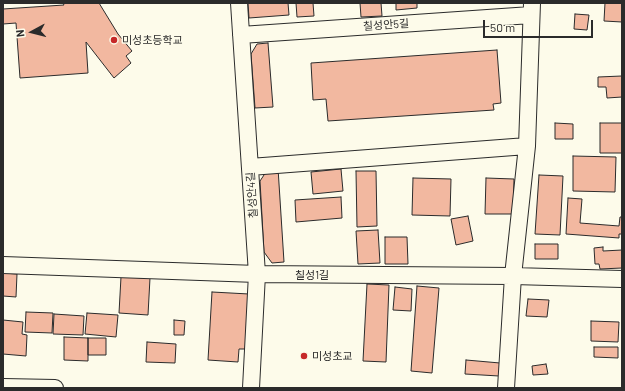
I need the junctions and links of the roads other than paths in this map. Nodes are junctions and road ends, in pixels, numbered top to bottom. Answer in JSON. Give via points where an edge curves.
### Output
{"nodes":[{"id":1,"x":239,"y":3,"type":"edge"},
{"id":2,"x":532,"y":9,"type":"edge"},
{"id":3,"x":241,"y":35,"type":"junction"},
{"id":4,"x":527,"y":146,"type":"junction"},
{"id":5,"x":250,"y":167,"type":"junction"},
{"id":6,"x":3,"y":264,"type":"edge"},
{"id":7,"x":257,"y":274,"type":"junction"},
{"id":8,"x":513,"y":276,"type":"junction"},
{"id":9,"x":622,"y":279,"type":"edge"},
{"id":10,"x":3,"y":387,"type":"edge"},
{"id":11,"x":55,"y":388,"type":"edge"},
{"id":12,"x":251,"y":388,"type":"edge"},
{"id":13,"x":506,"y":388,"type":"edge"}],
"edges":[{"from":1,"to":3,"type":"street","name":"칠성안4길"},
{"from":2,"to":3,"type":"street","name":"칠성안5길"},
{"from":2,"to":4,"type":"street","name":"칠성안5길"},
{"from":3,"to":5,"type":"street","name":"칠성안4길"},
{"from":4,"to":5,"type":"street"},
{"from":4,"to":8,"type":"street","name":"칠성안5길"},
{"from":5,"to":7,"type":"street","name":"칠성안4길"},
{"from":6,"to":7,"type":"street","name":"칠성1길"},
{"from":7,"to":8,"type":"street","name":"칠성1길"},
{"from":7,"to":12,"type":"street","name":"칠성안4길"},
{"from":8,"to":9,"type":"street","name":"칠성1길"},
{"from":8,"to":13,"type":"street","name":"칠성안5길"},
{"from":10,"to":11,"type":"street"}]}
